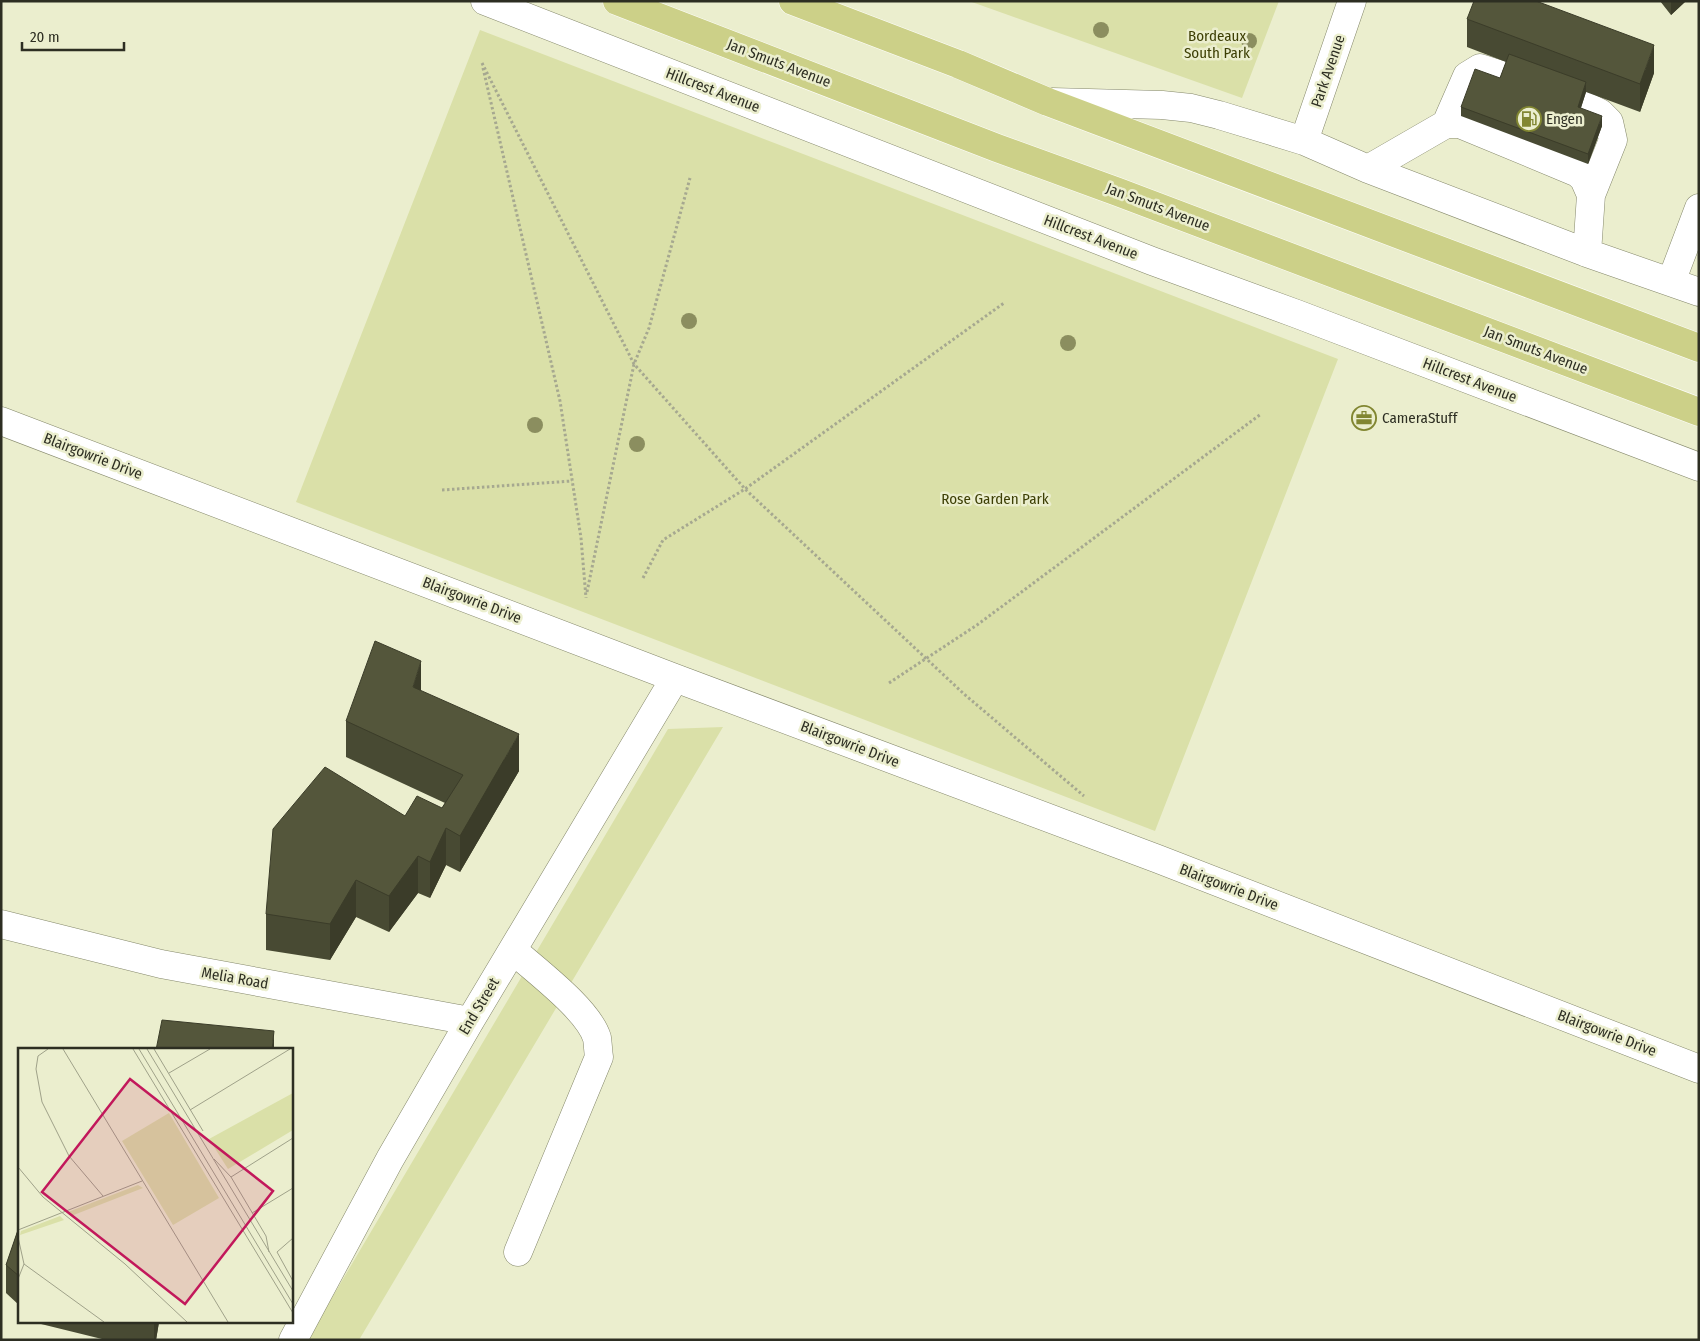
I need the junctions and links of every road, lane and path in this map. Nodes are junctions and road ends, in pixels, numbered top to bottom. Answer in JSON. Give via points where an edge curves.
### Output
{"nodes":[{"id":1,"x":485,"y":1,"type":"edge"},
{"id":2,"x":617,"y":1,"type":"edge"},
{"id":3,"x":793,"y":1,"type":"edge"},
{"id":4,"x":1352,"y":1,"type":"edge"},
{"id":5,"x":1504,"y":76,"type":"edge"},
{"id":6,"x":1048,"y":102,"type":"junction"},
{"id":7,"x":1582,"y":104,"type":"edge"},
{"id":8,"x":1446,"y":124,"type":"junction"},
{"id":9,"x":1304,"y":141,"type":"junction"},
{"id":10,"x":1368,"y":169,"type":"junction"},
{"id":11,"x":690,"y":178,"type":"dead end"},
{"id":12,"x":1591,"y":195,"type":"junction"},
{"id":13,"x":1699,"y":208,"type":"edge"},
{"id":14,"x":1587,"y":253,"type":"junction"},
{"id":15,"x":1671,"y":282,"type":"junction"},
{"id":16,"x":1699,"y":292,"type":"edge"},
{"id":17,"x":1004,"y":302,"type":"dead end"},
{"id":18,"x":1699,"y":348,"type":"edge"},
{"id":19,"x":634,"y":364,"type":"junction"},
{"id":20,"x":1699,"y":412,"type":"edge"},
{"id":21,"x":1261,"y":414,"type":"dead end"},
{"id":22,"x":1,"y":420,"type":"edge"},
{"id":23,"x":1699,"y":467,"type":"edge"},
{"id":24,"x":572,"y":481,"type":"junction"},
{"id":25,"x":745,"y":489,"type":"junction"},
{"id":26,"x":442,"y":490,"type":"dead end"},
{"id":27,"x":643,"y":578,"type":"dead end"},
{"id":28,"x":926,"y":658,"type":"junction"},
{"id":29,"x":675,"y":678,"type":"junction"},
{"id":30,"x":889,"y":684,"type":"dead end"},
{"id":31,"x":1091,"y":802,"type":"dead end"},
{"id":32,"x":1,"y":924,"type":"edge"},
{"id":33,"x":513,"y":950,"type":"junction"},
{"id":34,"x":470,"y":1021,"type":"junction"},
{"id":35,"x":1699,"y":1069,"type":"edge"},
{"id":36,"x":518,"y":1252,"type":"dead end"},
{"id":37,"x":293,"y":1340,"type":"edge"}],
"edges":[{"from":1,"to":23,"type":"street","name":"Hillcrest Avenue","via":[[1152,261]]},
{"from":2,"to":20,"type":"main road","name":"Jan Smuts Avenue"},
{"from":3,"to":6,"type":"main road"},
{"from":4,"to":9,"type":"street","name":"Park Avenue"},
{"from":5,"to":8,"type":"street","via":[[1480,68],[1467,76]]},
{"from":6,"to":9,"type":"street","via":[[1190,108]]},
{"from":6,"to":18,"type":"main road"},
{"from":7,"to":12,"type":"street","via":[[1609,122],[1613,140]]},
{"from":8,"to":10,"type":"street"},
{"from":8,"to":12,"type":"street","via":[[1460,124],[1578,173]]},
{"from":9,"to":10,"type":"street"},
{"from":10,"to":14,"type":"street"},
{"from":11,"to":19,"type":"path","via":[[649,328]]},
{"from":12,"to":14,"type":"street"},
{"from":13,"to":15,"type":"street"},
{"from":14,"to":15,"type":"street"},
{"from":15,"to":16,"type":"street"},
{"from":17,"to":25,"type":"path"},
{"from":19,"to":24,"type":"path","via":[[586,598]]},
{"from":19,"to":24,"type":"path","via":[[482,63],[560,401]]},
{"from":19,"to":25,"type":"path"},
{"from":21,"to":28,"type":"path","via":[[977,626]]},
{"from":22,"to":29,"type":"street","name":"Blairgowrie Drive"},
{"from":24,"to":26,"type":"path"},
{"from":25,"to":27,"type":"path","via":[[663,540]]},
{"from":25,"to":28,"type":"path"},
{"from":28,"to":30,"type":"path"},
{"from":28,"to":31,"type":"path"},
{"from":29,"to":33,"type":"street","name":"End Street"},
{"from":29,"to":35,"type":"street","name":"Blairgowrie Drive","via":[[1167,863]]},
{"from":32,"to":34,"type":"street","name":"Melia Road","via":[[161,964]]},
{"from":33,"to":34,"type":"street","name":"End Street"},
{"from":33,"to":36,"type":"street","via":[[589,1021],[597,1038],[599,1057]]},
{"from":34,"to":37,"type":"street","name":"End Street","via":[[390,1159]]}]}
